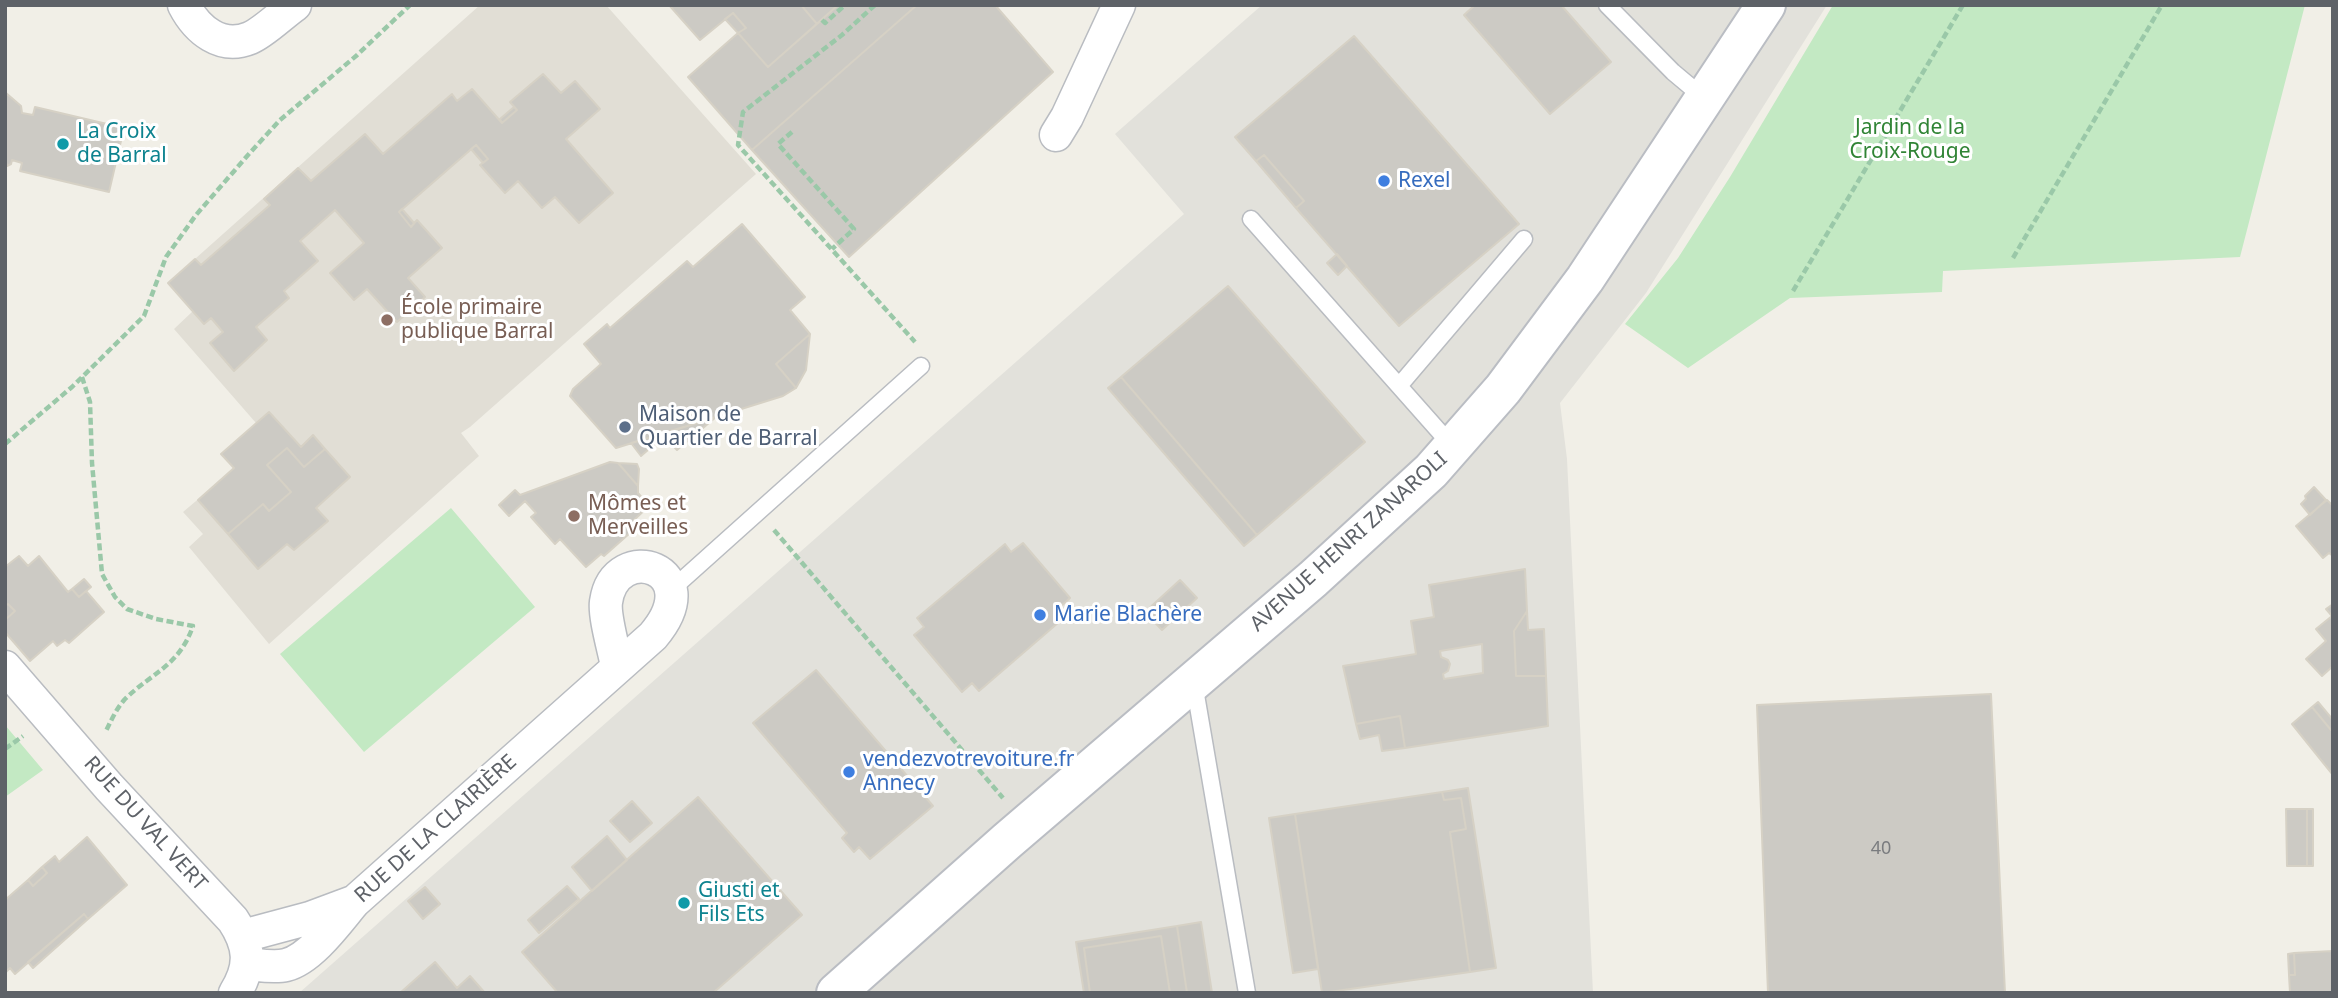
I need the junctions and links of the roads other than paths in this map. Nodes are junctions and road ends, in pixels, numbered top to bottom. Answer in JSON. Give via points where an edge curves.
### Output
{"nodes":[{"id":1,"x":184,"y":5,"type":"edge"},
{"id":2,"x":295,"y":5,"type":"edge"},
{"id":3,"x":1119,"y":5,"type":"edge"},
{"id":4,"x":1607,"y":5,"type":"edge"},
{"id":5,"x":1766,"y":5,"type":"edge"},
{"id":6,"x":1704,"y":99,"type":"junction"},
{"id":7,"x":1056,"y":135,"type":"dead end"},
{"id":8,"x":1251,"y":219,"type":"dead end"},
{"id":9,"x":1524,"y":239,"type":"dead end"},
{"id":10,"x":921,"y":366,"type":"dead end"},
{"id":11,"x":1399,"y":386,"type":"junction"},
{"id":12,"x":1453,"y":447,"type":"junction"},
{"id":13,"x":671,"y":590,"type":"junction"},
{"id":14,"x":617,"y":666,"type":"junction"},
{"id":15,"x":5,"y":667,"type":"edge"},
{"id":16,"x":1193,"y":680,"type":"junction"},
{"id":17,"x":242,"y":964,"type":"edge"},
{"id":18,"x":836,"y":993,"type":"edge"},
{"id":19,"x":1247,"y":993,"type":"edge"}],
"edges":[{"from":1,"to":2,"type":"street","via":[[205,32],[224,42],[251,38]]},
{"from":3,"to":7,"type":"street"},
{"from":4,"to":6,"type":"lane"},
{"from":5,"to":6,"type":"street","name":"AVENUE HENRI ZANAROLI"},
{"from":6,"to":12,"type":"street","name":"AVENUE HENRI ZANAROLI","via":[[1585,279]]},
{"from":8,"to":11,"type":"lane"},
{"from":9,"to":11,"type":"lane"},
{"from":10,"to":13,"type":"lane"},
{"from":11,"to":12,"type":"lane"},
{"from":12,"to":16,"type":"street","name":"AVENUE HENRI ZANAROLI","via":[[1313,579]]},
{"from":13,"to":14,"type":"street","name":"RUE DE LA CLAIRIÈRE","via":[[666,621]]},
{"from":13,"to":14,"type":"street","via":[[654,568],[630,568],[617,577],[606,602]]},
{"from":14,"to":17,"type":"street","name":"RUE DE LA CLAIRIÈRE","via":[[354,902],[310,918]]},
{"from":15,"to":17,"type":"street","name":"RUE DU VAL VERT","via":[[233,920]]},
{"from":16,"to":18,"type":"street","name":"AVENUE HENRI ZANAROLI"},
{"from":16,"to":19,"type":"lane"}]}
